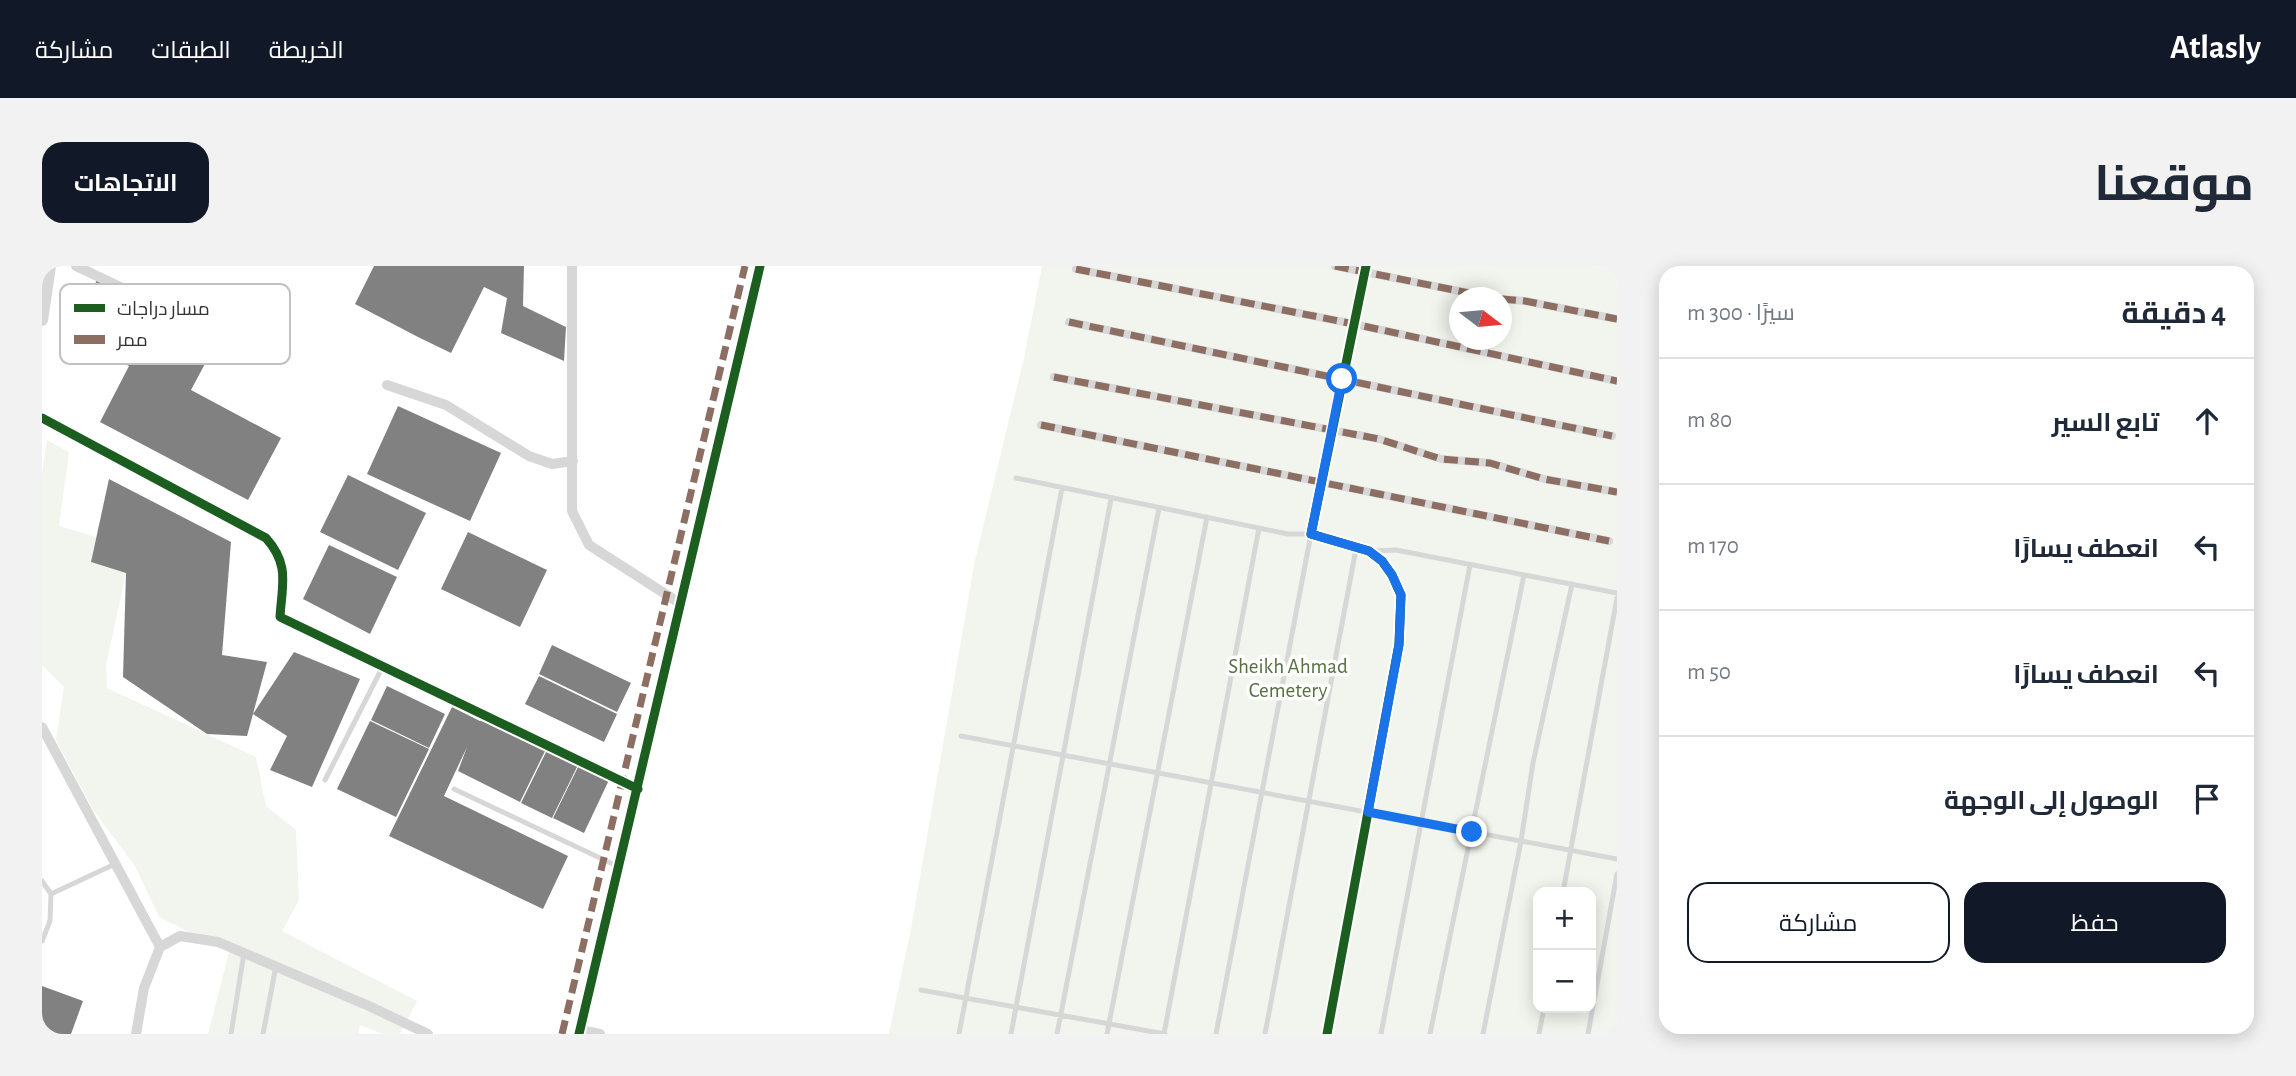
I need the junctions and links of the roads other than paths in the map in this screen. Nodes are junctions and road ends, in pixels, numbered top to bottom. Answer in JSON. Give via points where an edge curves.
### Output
{"nodes":[{"id":1,"x":50,"y":266,"type":"edge"},
{"id":2,"x":76,"y":266,"type":"edge"},
{"id":3,"x":572,"y":266,"type":"edge"},
{"id":4,"x":760,"y":266,"type":"edge"},
{"id":5,"x":1335,"y":266,"type":"edge"},
{"id":6,"x":1076,"y":269,"type":"dead end"},
{"id":7,"x":1365,"y":269,"type":"edge"},
{"id":8,"x":114,"y":284,"type":"edge"},
{"id":9,"x":1449,"y":288,"type":"edge"},
{"id":10,"x":1512,"y":300,"type":"edge"},
{"id":11,"x":1617,"y":319,"type":"edge"},
{"id":12,"x":42,"y":320,"type":"edge"},
{"id":13,"x":1069,"y":322,"type":"dead end"},
{"id":14,"x":1354,"y":324,"type":"junction"},
{"id":15,"x":1054,"y":377,"type":"dead end"},
{"id":16,"x":1342,"y":379,"type":"junction"},
{"id":17,"x":1617,"y":381,"type":"edge"},
{"id":18,"x":387,"y":385,"type":"dead end"},
{"id":19,"x":42,"y":418,"type":"edge"},
{"id":20,"x":1041,"y":425,"type":"dead end"},
{"id":21,"x":1332,"y":432,"type":"junction"},
{"id":22,"x":1612,"y":436,"type":"dead end"},
{"id":23,"x":573,"y":461,"type":"junction"},
{"id":24,"x":1016,"y":478,"type":"dead end"},
{"id":25,"x":1321,"y":482,"type":"junction"},
{"id":26,"x":1062,"y":488,"type":"junction"},
{"id":27,"x":1617,"y":492,"type":"edge"},
{"id":28,"x":1111,"y":499,"type":"junction"},
{"id":29,"x":1159,"y":508,"type":"junction"},
{"id":30,"x":1207,"y":517,"type":"junction"},
{"id":31,"x":1259,"y":528,"type":"junction"},
{"id":32,"x":1311,"y":534,"type":"junction"},
{"id":33,"x":1609,"y":541,"type":"dead end"},
{"id":34,"x":1356,"y":548,"type":"junction"},
{"id":35,"x":1369,"y":551,"type":"junction"},
{"id":36,"x":1471,"y":565,"type":"junction"},
{"id":37,"x":1524,"y":575,"type":"junction"},
{"id":38,"x":1572,"y":584,"type":"junction"},
{"id":39,"x":1617,"y":593,"type":"edge"},
{"id":40,"x":1617,"y":598,"type":"edge"},
{"id":41,"x":681,"y":604,"type":"junction"},
{"id":42,"x":383,"y":666,"type":"junction"},
{"id":43,"x":42,"y":727,"type":"edge"},
{"id":44,"x":961,"y":736,"type":"dead end"},
{"id":45,"x":1013,"y":745,"type":"junction"},
{"id":46,"x":1063,"y":755,"type":"junction"},
{"id":47,"x":1110,"y":764,"type":"junction"},
{"id":48,"x":1157,"y":773,"type":"junction"},
{"id":49,"x":325,"y":780,"type":"dead end"},
{"id":50,"x":1211,"y":783,"type":"junction"},
{"id":51,"x":454,"y":789,"type":"dead end"},
{"id":52,"x":638,"y":789,"type":"junction"},
{"id":53,"x":1262,"y":792,"type":"junction"},
{"id":54,"x":1309,"y":801,"type":"junction"},
{"id":55,"x":1368,"y":812,"type":"junction"},
{"id":56,"x":1422,"y":823,"type":"junction"},
{"id":57,"x":1472,"y":832,"type":"junction"},
{"id":58,"x":1521,"y":841,"type":"junction"},
{"id":59,"x":1570,"y":850,"type":"junction"},
{"id":60,"x":1617,"y":859,"type":"edge"},
{"id":61,"x":116,"y":864,"type":"junction"},
{"id":62,"x":620,"y":867,"type":"junction"},
{"id":63,"x":1617,"y":874,"type":"edge"},
{"id":64,"x":42,"y":881,"type":"edge"},
{"id":65,"x":1564,"y":887,"type":"edge"},
{"id":66,"x":51,"y":894,"type":"junction"},
{"id":67,"x":42,"y":941,"type":"edge"},
{"id":68,"x":160,"y":947,"type":"junction"},
{"id":69,"x":244,"y":953,"type":"junction"},
{"id":70,"x":276,"y":966,"type":"junction"},
{"id":71,"x":921,"y":990,"type":"dead end"},
{"id":72,"x":966,"y":997,"type":"junction"},
{"id":73,"x":1016,"y":1006,"type":"junction"},
{"id":74,"x":1543,"y":1013,"type":"edge"},
{"id":75,"x":1061,"y":1014,"type":"junction"},
{"id":76,"x":1109,"y":1024,"type":"junction"},
{"id":77,"x":580,"y":1032,"type":"edge"},
{"id":78,"x":136,"y":1034,"type":"edge"},
{"id":79,"x":231,"y":1034,"type":"edge"},
{"id":80,"x":263,"y":1034,"type":"edge"},
{"id":81,"x":428,"y":1034,"type":"edge"},
{"id":82,"x":600,"y":1034,"type":"edge"},
{"id":83,"x":959,"y":1034,"type":"edge"},
{"id":84,"x":1011,"y":1034,"type":"edge"},
{"id":85,"x":1057,"y":1034,"type":"edge"},
{"id":86,"x":1107,"y":1034,"type":"edge"},
{"id":87,"x":1164,"y":1034,"type":"edge"},
{"id":88,"x":1216,"y":1034,"type":"edge"},
{"id":89,"x":1265,"y":1034,"type":"edge"},
{"id":90,"x":1327,"y":1034,"type":"edge"},
{"id":91,"x":1381,"y":1034,"type":"edge"},
{"id":92,"x":1430,"y":1034,"type":"edge"},
{"id":93,"x":1483,"y":1034,"type":"edge"},
{"id":94,"x":1539,"y":1034,"type":"edge"},
{"id":95,"x":1588,"y":1034,"type":"edge"}],
"edges":[{"from":1,"to":12,"type":"street"},
{"from":2,"to":8,"type":"street"},
{"from":3,"to":23,"type":"street"},
{"from":4,"to":41,"type":"street"},
{"from":5,"to":7,"type":"street"},
{"from":6,"to":14,"type":"street"},
{"from":7,"to":9,"type":"street"},
{"from":7,"to":14,"type":"street"},
{"from":10,"to":11,"type":"street"},
{"from":13,"to":16,"type":"street"},
{"from":14,"to":16,"type":"street"},
{"from":14,"to":17,"type":"street"},
{"from":15,"to":21,"type":"street"},
{"from":16,"to":21,"type":"street"},
{"from":16,"to":22,"type":"street"},
{"from":18,"to":23,"type":"street","via":[[446,405],[529,456],[552,464]]},
{"from":19,"to":42,"type":"street","via":[[266,538],[283,563],[280,617]]},
{"from":20,"to":25,"type":"street"},
{"from":21,"to":25,"type":"street"},
{"from":21,"to":27,"type":"street","via":[[1379,439],[1441,459],[1490,463],[1544,479]]},
{"from":23,"to":41,"type":"street","via":[[572,511],[589,545]]},
{"from":24,"to":26,"type":"lane"},
{"from":25,"to":32,"type":"street"},
{"from":25,"to":33,"type":"street"},
{"from":26,"to":28,"type":"lane"},
{"from":26,"to":45,"type":"lane"},
{"from":28,"to":29,"type":"lane"},
{"from":28,"to":46,"type":"lane"},
{"from":29,"to":30,"type":"lane"},
{"from":29,"to":47,"type":"lane"},
{"from":30,"to":31,"type":"lane"},
{"from":30,"to":48,"type":"lane"},
{"from":31,"to":32,"type":"lane"},
{"from":31,"to":50,"type":"lane"},
{"from":32,"to":34,"type":"street"},
{"from":32,"to":53,"type":"lane"},
{"from":34,"to":35,"type":"street"},
{"from":34,"to":54,"type":"lane"},
{"from":35,"to":36,"type":"lane","via":[[1396,550]]},
{"from":35,"to":55,"type":"street","via":[[1392,575],[1401,595],[1402,619]]},
{"from":36,"to":37,"type":"lane"},
{"from":36,"to":56,"type":"lane"},
{"from":37,"to":38,"type":"lane"},
{"from":37,"to":57,"type":"lane"},
{"from":38,"to":39,"type":"lane"},
{"from":38,"to":58,"type":"lane"},
{"from":40,"to":59,"type":"lane"},
{"from":41,"to":52,"type":"street"},
{"from":42,"to":49,"type":"lane"},
{"from":42,"to":52,"type":"street"},
{"from":43,"to":61,"type":"street"},
{"from":44,"to":45,"type":"lane"},
{"from":45,"to":46,"type":"lane"},
{"from":45,"to":72,"type":"lane"},
{"from":46,"to":47,"type":"lane"},
{"from":46,"to":73,"type":"lane"},
{"from":47,"to":48,"type":"lane"},
{"from":47,"to":75,"type":"lane"},
{"from":48,"to":50,"type":"lane"},
{"from":48,"to":76,"type":"lane"},
{"from":50,"to":53,"type":"lane"},
{"from":50,"to":87,"type":"lane"},
{"from":51,"to":62,"type":"lane"},
{"from":52,"to":62,"type":"street"},
{"from":53,"to":54,"type":"lane"},
{"from":53,"to":88,"type":"lane"},
{"from":54,"to":55,"type":"lane"},
{"from":54,"to":89,"type":"lane"},
{"from":55,"to":56,"type":"lane"},
{"from":55,"to":90,"type":"street"},
{"from":56,"to":57,"type":"lane"},
{"from":56,"to":91,"type":"lane"},
{"from":57,"to":58,"type":"lane"},
{"from":57,"to":92,"type":"lane"},
{"from":58,"to":59,"type":"lane"},
{"from":58,"to":93,"type":"lane"},
{"from":59,"to":60,"type":"lane"},
{"from":59,"to":65,"type":"lane"},
{"from":61,"to":66,"type":"lane"},
{"from":61,"to":68,"type":"street"},
{"from":62,"to":77,"type":"street"},
{"from":63,"to":95,"type":"lane"},
{"from":64,"to":66,"type":"lane"},
{"from":66,"to":67,"type":"lane","via":[[50,920]]},
{"from":68,"to":69,"type":"street","via":[[180,936],[218,942]]},
{"from":68,"to":78,"type":"street","via":[[144,988]]},
{"from":69,"to":70,"type":"street"},
{"from":69,"to":79,"type":"lane"},
{"from":70,"to":80,"type":"lane"},
{"from":70,"to":81,"type":"street"},
{"from":71,"to":72,"type":"lane"},
{"from":72,"to":73,"type":"lane"},
{"from":72,"to":83,"type":"lane"},
{"from":73,"to":75,"type":"lane"},
{"from":73,"to":84,"type":"lane"},
{"from":74,"to":94,"type":"lane"},
{"from":75,"to":76,"type":"lane"},
{"from":75,"to":85,"type":"lane"},
{"from":76,"to":86,"type":"lane"},
{"from":76,"to":87,"type":"lane"},
{"from":77,"to":82,"type":"street"}]}
